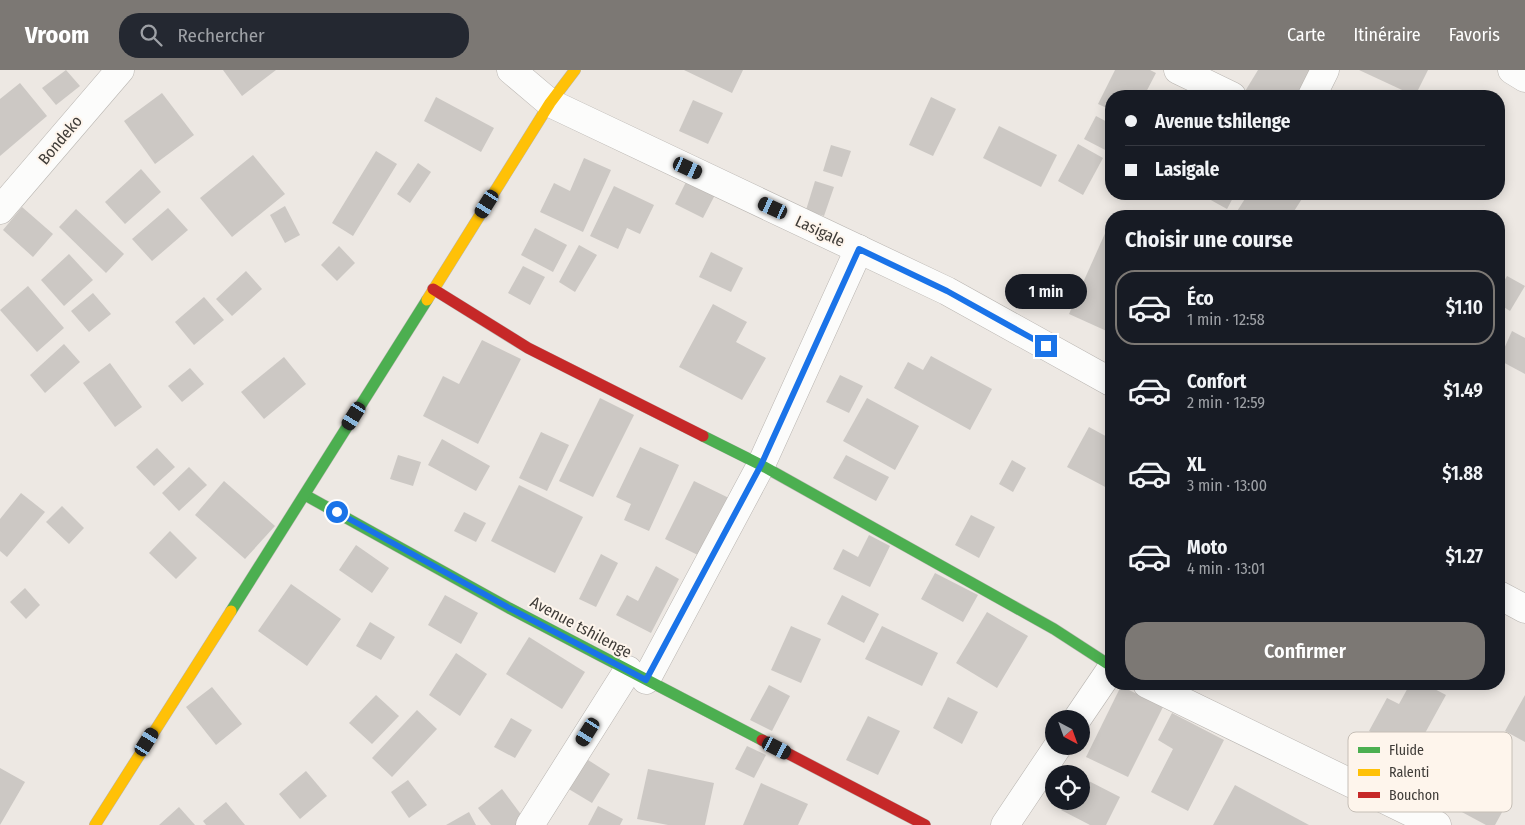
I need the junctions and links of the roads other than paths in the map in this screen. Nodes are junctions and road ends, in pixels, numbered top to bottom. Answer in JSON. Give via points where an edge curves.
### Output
{"nodes":[{"id":1,"x":120,"y":70,"type":"edge"},
{"id":2,"x":511,"y":70,"type":"edge"},
{"id":3,"x":575,"y":70,"type":"edge"},
{"id":4,"x":1178,"y":70,"type":"edge"},
{"id":5,"x":1325,"y":70,"type":"edge"},
{"id":6,"x":1512,"y":70,"type":"edge"},
{"id":7,"x":1525,"y":78,"type":"edge"},
{"id":8,"x":1220,"y":90,"type":"edge"},
{"id":9,"x":1315,"y":90,"type":"edge"},
{"id":10,"x":550,"y":103,"type":"junction"},
{"id":11,"x":0,"y":210,"type":"edge"},
{"id":12,"x":859,"y":249,"type":"junction"},
{"id":13,"x":433,"y":289,"type":"junction"},
{"id":14,"x":1105,"y":379,"type":"edge"},
{"id":15,"x":761,"y":465,"type":"junction"},
{"id":16,"x":305,"y":495,"type":"junction"},
{"id":17,"x":1505,"y":598,"type":"edge"},
{"id":18,"x":1525,"y":609,"type":"edge"},
{"id":19,"x":1105,"y":664,"type":"edge"},
{"id":20,"x":637,"y":675,"type":"junction"},
{"id":21,"x":1105,"y":677,"type":"edge"},
{"id":22,"x":1159,"y":690,"type":"edge"},
{"id":23,"x":1083,"y":710,"type":"edge"},
{"id":24,"x":1052,"y":755,"type":"edge"},
{"id":25,"x":1348,"y":782,"type":"edge"},
{"id":26,"x":1410,"y":812,"type":"edge"},
{"id":27,"x":94,"y":825,"type":"edge"},
{"id":28,"x":530,"y":825,"type":"edge"},
{"id":29,"x":925,"y":825,"type":"edge"},
{"id":30,"x":1004,"y":825,"type":"edge"},
{"id":31,"x":1437,"y":825,"type":"edge"}],
"edges":[{"from":1,"to":11,"type":"street","name":"Bondeko"},
{"from":2,"to":10,"type":"street","name":"Lasigale"},
{"from":3,"to":10,"type":"street"},
{"from":4,"to":8,"type":"street"},
{"from":5,"to":9,"type":"street"},
{"from":6,"to":7,"type":"street"},
{"from":10,"to":12,"type":"street","name":"Lasigale"},
{"from":10,"to":13,"type":"street"},
{"from":12,"to":14,"type":"street","name":"Lasigale","via":[[947,291]]},
{"from":12,"to":15,"type":"street"},
{"from":13,"to":15,"type":"street","via":[[528,348]]},
{"from":13,"to":16,"type":"street"},
{"from":15,"to":19,"type":"street","via":[[1054,629]]},
{"from":15,"to":20,"type":"street"},
{"from":16,"to":20,"type":"street","name":"Avenue tshilenge"},
{"from":16,"to":27,"type":"street"},
{"from":17,"to":18,"type":"street"},
{"from":20,"to":28,"type":"street"},
{"from":20,"to":29,"type":"street","name":"Avenue tshilenge"},
{"from":21,"to":23,"type":"street"},
{"from":22,"to":25,"type":"street"},
{"from":24,"to":30,"type":"street"},
{"from":26,"to":31,"type":"street"}]}
